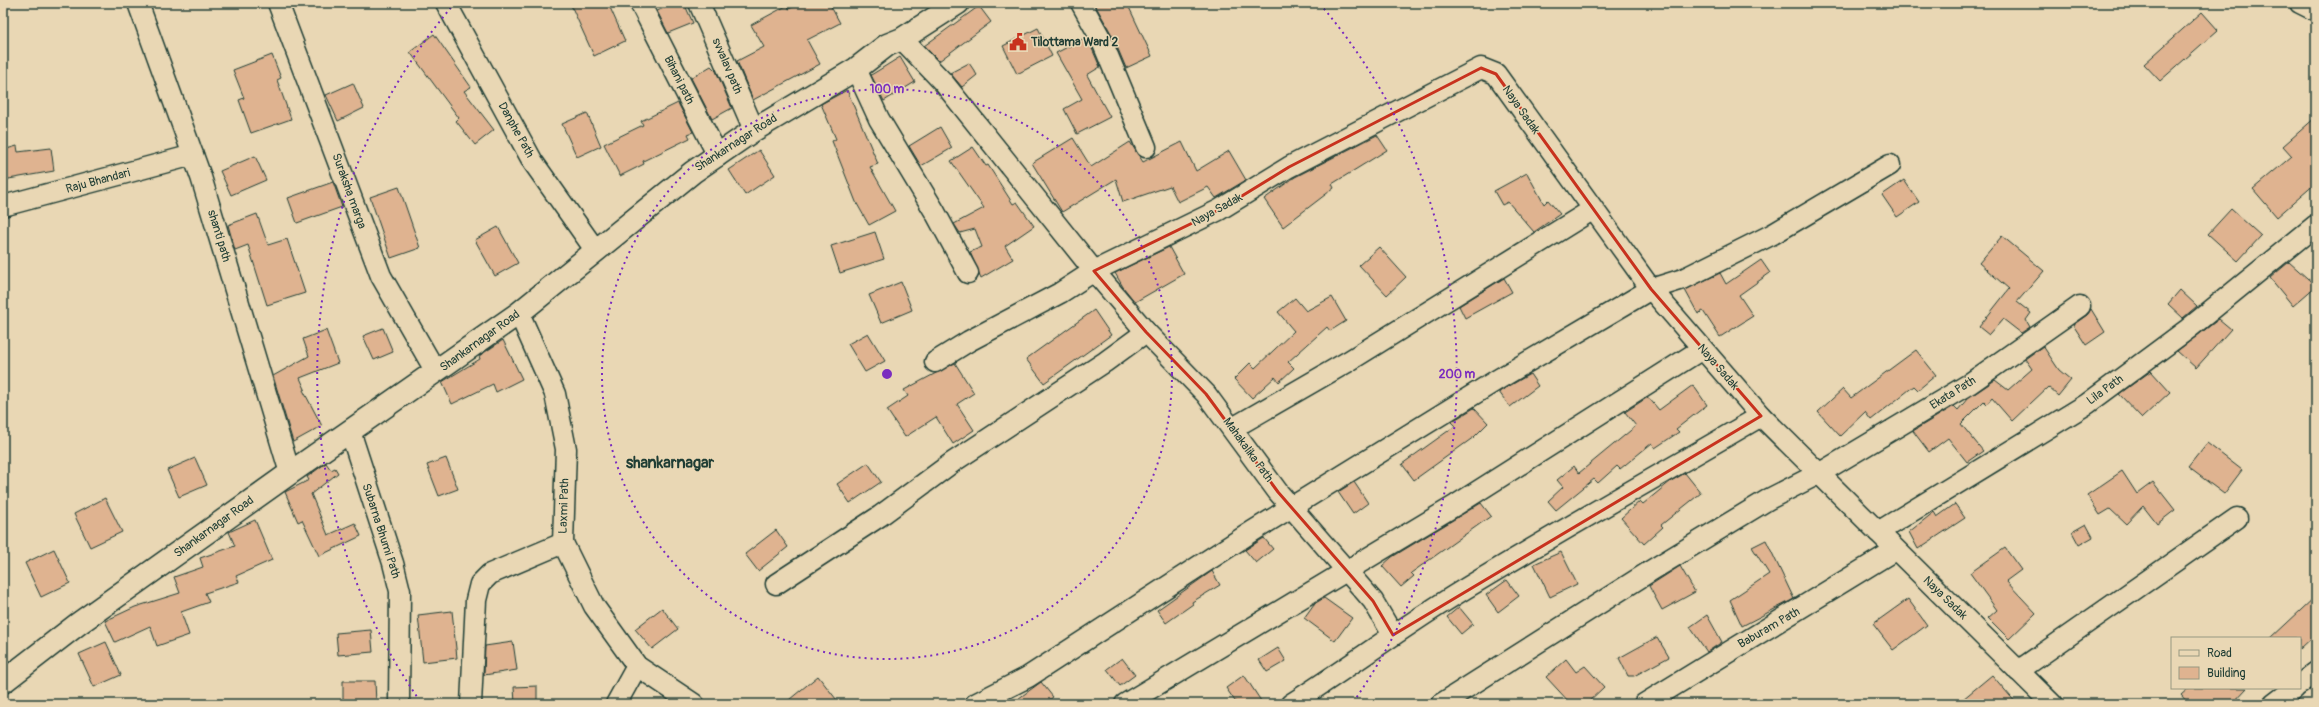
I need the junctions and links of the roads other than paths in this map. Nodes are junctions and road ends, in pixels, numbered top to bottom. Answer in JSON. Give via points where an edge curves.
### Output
{"nodes":[{"id":1,"x":138,"y":3,"type":"edge"},
{"id":2,"x":278,"y":3,"type":"edge"},
{"id":3,"x":446,"y":3,"type":"edge"},
{"id":4,"x":640,"y":3,"type":"edge"},
{"id":5,"x":699,"y":3,"type":"edge"},
{"id":6,"x":956,"y":3,"type":"edge"},
{"id":7,"x":1081,"y":3,"type":"edge"},
{"id":8,"x":902,"y":39,"type":"junction"},
{"id":9,"x":856,"y":69,"type":"junction"},
{"id":10,"x":754,"y":130,"type":"junction"},
{"id":11,"x":1146,"y":147,"type":"dead end"},
{"id":12,"x":193,"y":155,"type":"junction"},
{"id":13,"x":718,"y":156,"type":"junction"},
{"id":14,"x":1890,"y":165,"type":"dead end"},
{"id":15,"x":3,"y":206,"type":"edge"},
{"id":16,"x":1592,"y":210,"type":"junction"},
{"id":17,"x":2316,"y":225,"type":"edge"},
{"id":18,"x":596,"y":251,"type":"junction"},
{"id":19,"x":1094,"y":271,"type":"junction"},
{"id":20,"x":968,"y":273,"type":"dead end"},
{"id":21,"x":1651,"y":289,"type":"junction"},
{"id":22,"x":2080,"y":306,"type":"dead end"},
{"id":23,"x":519,"y":313,"type":"junction"},
{"id":24,"x":1146,"y":332,"type":"junction"},
{"id":25,"x":1702,"y":350,"type":"junction"},
{"id":26,"x":935,"y":362,"type":"dead end"},
{"id":27,"x":436,"y":372,"type":"junction"},
{"id":28,"x":1761,"y":416,"type":"junction"},
{"id":29,"x":1232,"y":428,"type":"junction"},
{"id":30,"x":350,"y":431,"type":"junction"},
{"id":31,"x":290,"y":473,"type":"junction"},
{"id":32,"x":1820,"y":473,"type":"junction"},
{"id":33,"x":1292,"y":507,"type":"junction"},
{"id":34,"x":2237,"y":518,"type":"dead end"},
{"id":35,"x":1878,"y":532,"type":"junction"},
{"id":36,"x":563,"y":543,"type":"junction"},
{"id":37,"x":1895,"y":550,"type":"junction"},
{"id":38,"x":1345,"y":570,"type":"junction"},
{"id":39,"x":776,"y":584,"type":"dead end"},
{"id":40,"x":1393,"y":635,"type":"junction"},
{"id":41,"x":637,"y":666,"type":"junction"},
{"id":42,"x":2018,"y":671,"type":"junction"},
{"id":43,"x":2316,"y":672,"type":"edge"},
{"id":44,"x":3,"y":682,"type":"edge"},
{"id":45,"x":2301,"y":683,"type":"edge"},
{"id":46,"x":2294,"y":689,"type":"edge"},
{"id":47,"x":399,"y":704,"type":"edge"},
{"id":48,"x":471,"y":704,"type":"edge"},
{"id":49,"x":616,"y":704,"type":"edge"},
{"id":50,"x":694,"y":704,"type":"edge"},
{"id":51,"x":975,"y":704,"type":"edge"},
{"id":52,"x":1125,"y":704,"type":"edge"},
{"id":53,"x":1291,"y":704,"type":"edge"},
{"id":54,"x":1441,"y":704,"type":"edge"},
{"id":55,"x":1644,"y":704,"type":"edge"},
{"id":56,"x":2052,"y":704,"type":"edge"},
{"id":57,"x":2274,"y":704,"type":"edge"}],
"edges":[{"from":1,"to":12,"type":"street","name":"shanti path"},
{"from":2,"to":27,"type":"street","name":"Suraksha marga","via":[[381,276]]},
{"from":3,"to":18,"type":"street","name":"Danphe Path","via":[[533,162]]},
{"from":4,"to":13,"type":"street","name":"Bihani path"},
{"from":5,"to":10,"type":"street","name":"svvalav path"},
{"from":6,"to":8,"type":"street","name":"Shankarnagar Road"},
{"from":7,"to":11,"type":"street","via":[[1101,39]]},
{"from":8,"to":9,"type":"street","name":"Shankarnagar Road","via":[[887,45]]},
{"from":8,"to":19,"type":"street","via":[[943,82]]},
{"from":9,"to":10,"type":"street","name":"Shankarnagar Road"},
{"from":9,"to":20,"type":"street","via":[[879,119]]},
{"from":10,"to":13,"type":"street","name":"Shankarnagar Road"},
{"from":12,"to":15,"type":"street","name":"Raju Bhandari"},
{"from":12,"to":31,"type":"street","name":"shanti path"},
{"from":13,"to":18,"type":"street","name":"Shankarnagar Road","via":[[693,172]]},
{"from":14,"to":21,"type":"street","via":[[1773,234],[1683,279]]},
{"from":16,"to":19,"type":"street","name":"Naya Sadak","via":[[1496,74],[1481,68],[1289,167],[1219,210]]},
{"from":16,"to":21,"type":"street","name":"Naya Sadak"},
{"from":16,"to":29,"type":"street","via":[[1349,361]]},
{"from":17,"to":35,"type":"street","name":"Lila Path","via":[[2188,329],[2087,404]]},
{"from":18,"to":23,"type":"street","name":"Shankarnagar Road"},
{"from":19,"to":24,"type":"street","name":"Mahakalika Path"},
{"from":19,"to":26,"type":"street","name":"Naya Sadak","via":[[1060,293]]},
{"from":21,"to":25,"type":"street","name":"Naya Sadak"},
{"from":21,"to":33,"type":"street"},
{"from":22,"to":32,"type":"street","name":"Ekata Path","via":[[1969,384]]},
{"from":23,"to":27,"type":"street","name":"Shankarnagar Road"},
{"from":23,"to":36,"type":"street","name":"Laxmi Path","via":[[555,394],[566,449]]},
{"from":24,"to":29,"type":"street","name":"Mahakalika Path","via":[[1206,394]]},
{"from":24,"to":39,"type":"street","via":[[953,462],[880,516]]},
{"from":25,"to":28,"type":"street","name":"Naya Sadak"},
{"from":25,"to":38,"type":"street","via":[[1456,505]]},
{"from":27,"to":30,"type":"street","name":"Shankarnagar Road"},
{"from":28,"to":32,"type":"street","name":"Naya Sadak"},
{"from":28,"to":40,"type":"street","via":[[1463,590]]},
{"from":29,"to":33,"type":"street","name":"Mahakalika Path","via":[[1278,492]]},
{"from":30,"to":31,"type":"street","name":"Shankarnagar Road"},
{"from":30,"to":47,"type":"street","name":"Subarna Bhumi Path","via":[[400,591]]},
{"from":31,"to":44,"type":"street","name":"Shankarnagar Road","via":[[78,624]]},
{"from":32,"to":35,"type":"street","name":"Naya Sadak"},
{"from":32,"to":54,"type":"street","name":"Ekata Path","via":[[1770,499],[1658,566]]},
{"from":33,"to":38,"type":"street","name":"Mahakalika Path"},
{"from":33,"to":51,"type":"street","via":[[1028,676]]},
{"from":34,"to":42,"type":"street"},
{"from":35,"to":37,"type":"street","name":"Naya Sadak"},
{"from":36,"to":41,"type":"street","name":"Laxmi Path","via":[[594,606]]},
{"from":36,"to":48,"type":"street","via":[[490,574],[480,584],[476,600]]},
{"from":37,"to":42,"type":"street","name":"Naya Sadak"},
{"from":37,"to":55,"type":"street","name":"Baburam Path"},
{"from":38,"to":40,"type":"street","name":"Mahakalika Path","via":[[1373,601]]},
{"from":38,"to":52,"type":"street"},
{"from":40,"to":53,"type":"street"},
{"from":41,"to":49,"type":"street"},
{"from":41,"to":50,"type":"street","name":"Laxmi Path"},
{"from":42,"to":56,"type":"street","name":"Naya Sadak"},
{"from":43,"to":45,"type":"street"},
{"from":46,"to":57,"type":"street"}]}
